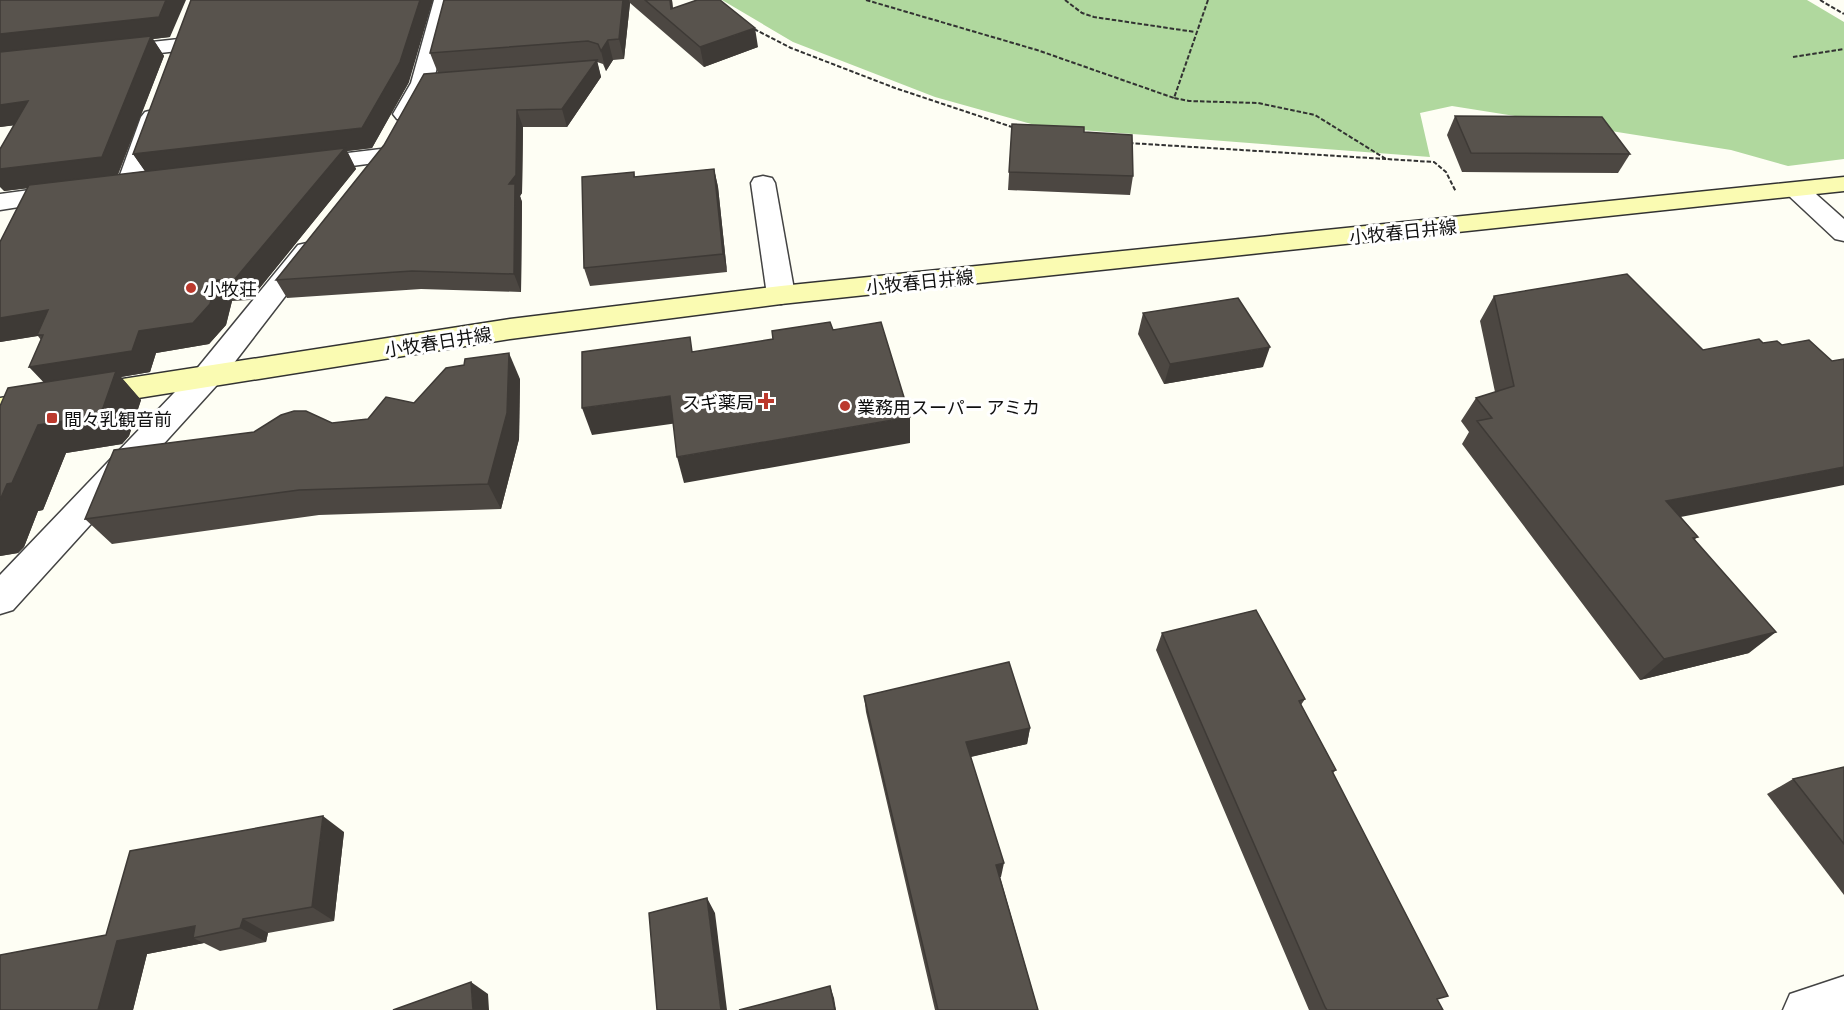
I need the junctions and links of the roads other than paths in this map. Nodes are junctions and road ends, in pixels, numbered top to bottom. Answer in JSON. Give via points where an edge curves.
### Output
{"nodes":[{"id":1,"x":444,"y":0,"type":"edge"},
{"id":2,"x":179,"y":46,"type":"edge"},
{"id":3,"x":95,"y":54,"type":"edge"},
{"id":4,"x":445,"y":81,"type":"edge"},
{"id":5,"x":422,"y":83,"type":"junction"},
{"id":6,"x":159,"y":99,"type":"edge"},
{"id":7,"x":381,"y":156,"type":"junction"},
{"id":8,"x":278,"y":168,"type":"edge"},
{"id":9,"x":763,"y":183,"type":"dead end"},
{"id":10,"x":359,"y":184,"type":"edge"},
{"id":11,"x":1844,"y":184,"type":"edge"},
{"id":12,"x":1798,"y":191,"type":"junction"},
{"id":13,"x":0,"y":202,"type":"edge"},
{"id":14,"x":323,"y":230,"type":"edge"},
{"id":15,"x":1844,"y":233,"type":"edge"},
{"id":16,"x":781,"y":295,"type":"junction"},
{"id":17,"x":206,"y":378,"type":"junction"},
{"id":18,"x":0,"y":409,"type":"edge"},
{"id":19,"x":0,"y":599,"type":"edge"},
{"id":20,"x":1844,"y":999,"type":"edge"},
{"id":21,"x":1806,"y":1010,"type":"edge"}],
"edges":[{"from":1,"to":5,"type":"street"},
{"from":2,"to":3,"type":"street"},
{"from":4,"to":5,"type":"street"},
{"from":5,"to":7,"type":"street"},
{"from":6,"to":13,"type":"street","via":[[119,187]]},
{"from":7,"to":8,"type":"street"},
{"from":7,"to":10,"type":"street"},
{"from":9,"to":16,"type":"street"},
{"from":11,"to":12,"type":"main road","name":"小牧春日井線"},
{"from":12,"to":15,"type":"street"},
{"from":12,"to":16,"type":"main road","name":"小牧春日井線"},
{"from":14,"to":17,"type":"street"},
{"from":16,"to":17,"type":"main road","name":"小牧春日井線","via":[[510,330]]},
{"from":17,"to":18,"type":"main road","name":"小牧春日井線"},
{"from":17,"to":19,"type":"street"},
{"from":20,"to":21,"type":"street"}]}
